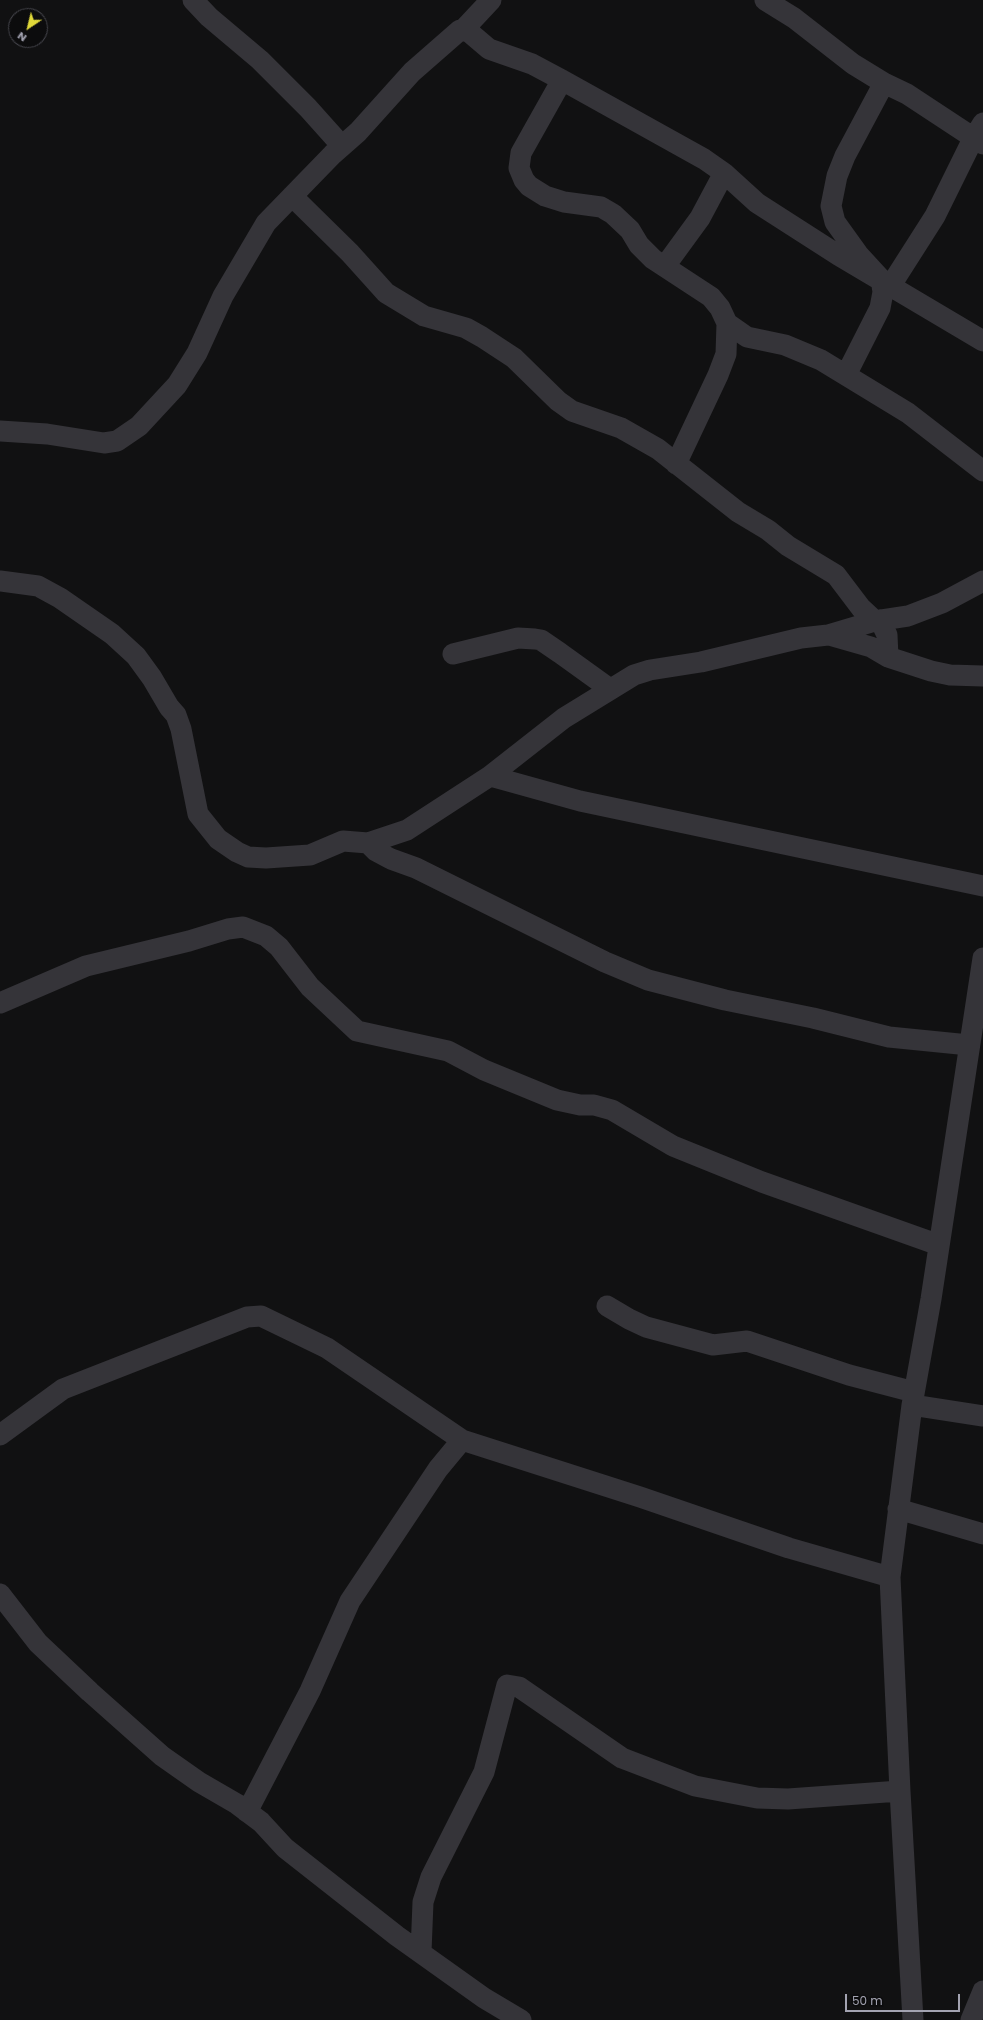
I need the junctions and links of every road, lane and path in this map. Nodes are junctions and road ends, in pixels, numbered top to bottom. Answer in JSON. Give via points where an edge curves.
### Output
{"nodes":[{"id":1,"x":193,"y":0,"type":"edge"},
{"id":2,"x":491,"y":0,"type":"edge"},
{"id":3,"x":765,"y":0,"type":"edge"},
{"id":4,"x":463,"y":30,"type":"junction"},
{"id":5,"x":562,"y":80,"type":"junction"},
{"id":6,"x":884,"y":83,"type":"junction"},
{"id":7,"x":980,"y":136,"type":"edge"},
{"id":8,"x":342,"y":146,"type":"junction"},
{"id":9,"x":724,"y":173,"type":"junction"},
{"id":10,"x":292,"y":196,"type":"junction"},
{"id":11,"x":665,"y":266,"type":"junction"},
{"id":12,"x":886,"y":282,"type":"junction"},
{"id":13,"x":727,"y":323,"type":"junction"},
{"id":14,"x":747,"y":338,"type":"junction"},
{"id":15,"x":983,"y":341,"type":"edge"},
{"id":16,"x":726,"y":354,"type":"junction"},
{"id":17,"x":846,"y":375,"type":"junction"},
{"id":18,"x":0,"y":431,"type":"edge"},
{"id":19,"x":676,"y":464,"type":"junction"},
{"id":20,"x":983,"y":470,"type":"edge"},
{"id":21,"x":0,"y":581,"type":"edge"},
{"id":22,"x":983,"y":581,"type":"edge"},
{"id":23,"x":878,"y":621,"type":"junction"},
{"id":24,"x":828,"y":634,"type":"junction"},
{"id":25,"x":453,"y":654,"type":"dead end"},
{"id":26,"x":888,"y":657,"type":"junction"},
{"id":27,"x":585,"y":672,"type":"junction"},
{"id":28,"x":634,"y":675,"type":"junction"},
{"id":29,"x":983,"y":676,"type":"edge"},
{"id":30,"x":610,"y":689,"type":"junction"},
{"id":31,"x":490,"y":776,"type":"junction"},
{"id":32,"x":368,"y":843,"type":"junction"},
{"id":33,"x":983,"y":886,"type":"edge"},
{"id":34,"x":983,"y":958,"type":"edge"},
{"id":35,"x":0,"y":1003,"type":"edge"},
{"id":36,"x":970,"y":1045,"type":"junction"},
{"id":37,"x":939,"y":1245,"type":"junction"},
{"id":38,"x":607,"y":1306,"type":"dead end"},
{"id":39,"x":913,"y":1398,"type":"junction"},
{"id":40,"x":983,"y":1416,"type":"edge"},
{"id":41,"x":0,"y":1435,"type":"edge"},
{"id":42,"x":462,"y":1440,"type":"junction"},
{"id":43,"x":898,"y":1509,"type":"junction"},
{"id":44,"x":983,"y":1534,"type":"edge"},
{"id":45,"x":890,"y":1577,"type":"junction"},
{"id":46,"x":0,"y":1594,"type":"edge"},
{"id":47,"x":900,"y":1791,"type":"junction"},
{"id":48,"x":247,"y":1812,"type":"junction"},
{"id":49,"x":421,"y":1952,"type":"junction"},
{"id":50,"x":983,"y":1991,"type":"edge"},
{"id":51,"x":521,"y":2020,"type":"edge"},
{"id":52,"x":913,"y":2020,"type":"edge"},
{"id":53,"x":971,"y":2020,"type":"edge"}],
"edges":[{"from":1,"to":8,"type":"street","via":[[260,60]]},
{"from":2,"to":4,"type":"street"},
{"from":3,"to":6,"type":"street","via":[[794,18],[853,64]]},
{"from":4,"to":5,"type":"street","via":[[489,49],[532,64]]},
{"from":4,"to":8,"type":"street","via":[[454,34],[412,72],[358,132]]},
{"from":5,"to":9,"type":"street","via":[[704,159]]},
{"from":5,"to":11,"type":"street","via":[[521,153],[519,168],[522,176],[529,186],[545,196],[564,202],[601,207],[630,230],[639,245],[653,259]]},
{"from":6,"to":7,"type":"street"},
{"from":6,"to":12,"type":"street","via":[[844,156],[831,206],[835,222],[841,232],[858,254]]},
{"from":7,"to":12,"type":"street","via":[[935,216]]},
{"from":8,"to":10,"type":"street"},
{"from":9,"to":11,"type":"street","via":[[700,218]]},
{"from":9,"to":12,"type":"street","via":[[757,203],[838,255]]},
{"from":10,"to":18,"type":"street","via":[[266,223],[223,296],[197,352],[177,385],[132,432],[117,441],[104,443],[47,434]]},
{"from":10,"to":19,"type":"street","via":[[386,293],[424,316],[466,328],[482,337],[514,358],[558,401],[572,411],[634,434]]},
{"from":11,"to":13,"type":"street","via":[[711,297]]},
{"from":12,"to":15,"type":"street"},
{"from":12,"to":17,"type":"street","via":[[880,308]]},
{"from":13,"to":14,"type":"street"},
{"from":13,"to":16,"type":"street"},
{"from":14,"to":16,"type":"street","via":[[736,343]]},
{"from":14,"to":17,"type":"street","via":[[785,344],[821,360]]},
{"from":16,"to":19,"type":"street"},
{"from":17,"to":20,"type":"street","via":[[908,413]]},
{"from":19,"to":23,"type":"street","via":[[738,512],[832,572],[861,608]]},
{"from":21,"to":32,"type":"street","via":[[38,586],[112,634],[136,656],[176,715],[198,814],[218,840],[248,857],[266,858],[310,855],[343,841]]},
{"from":22,"to":23,"type":"street","via":[[942,603],[908,616]]},
{"from":23,"to":24,"type":"street"},
{"from":23,"to":26,"type":"street","via":[[887,635]]},
{"from":24,"to":26,"type":"street","via":[[871,647]]},
{"from":24,"to":28,"type":"street"},
{"from":25,"to":27,"type":"street","via":[[518,638],[535,639],[560,653]]},
{"from":26,"to":29,"type":"street","via":[[950,675]]},
{"from":27,"to":28,"type":"street"},
{"from":27,"to":30,"type":"street"},
{"from":28,"to":30,"type":"street"},
{"from":30,"to":31,"type":"street","via":[[564,718]]},
{"from":31,"to":32,"type":"street","via":[[407,830]]},
{"from":31,"to":33,"type":"street","via":[[580,801]]},
{"from":32,"to":36,"type":"street","via":[[391,859],[416,868],[605,962],[648,980],[889,1037]]},
{"from":34,"to":36,"type":"street"},
{"from":35,"to":37,"type":"street","via":[[86,966],[243,927],[266,936],[279,947],[310,987],[357,1031],[448,1051],[484,1070],[557,1100],[612,1110],[673,1146],[762,1182]]},
{"from":36,"to":37,"type":"street"},
{"from":37,"to":39,"type":"street"},
{"from":38,"to":39,"type":"street","via":[[646,1327],[713,1345],[747,1341]]},
{"from":39,"to":40,"type":"street"},
{"from":39,"to":43,"type":"street"},
{"from":41,"to":42,"type":"street","via":[[63,1389],[247,1317],[261,1316],[327,1348]]},
{"from":42,"to":45,"type":"street","via":[[788,1548]]},
{"from":42,"to":48,"type":"street","via":[[438,1469],[350,1601],[310,1691]]},
{"from":43,"to":44,"type":"street"},
{"from":43,"to":45,"type":"street"},
{"from":45,"to":47,"type":"street"},
{"from":46,"to":48,"type":"street","via":[[38,1642],[162,1756]]},
{"from":47,"to":49,"type":"street","via":[[788,1799],[744,1796],[695,1786],[622,1758],[518,1687],[507,1686],[484,1772],[431,1877],[423,1902]]},
{"from":47,"to":52,"type":"street"},
{"from":48,"to":49,"type":"street","via":[[261,1822],[285,1848]]},
{"from":49,"to":51,"type":"street","via":[[484,1998]]},
{"from":50,"to":53,"type":"street"}]}
